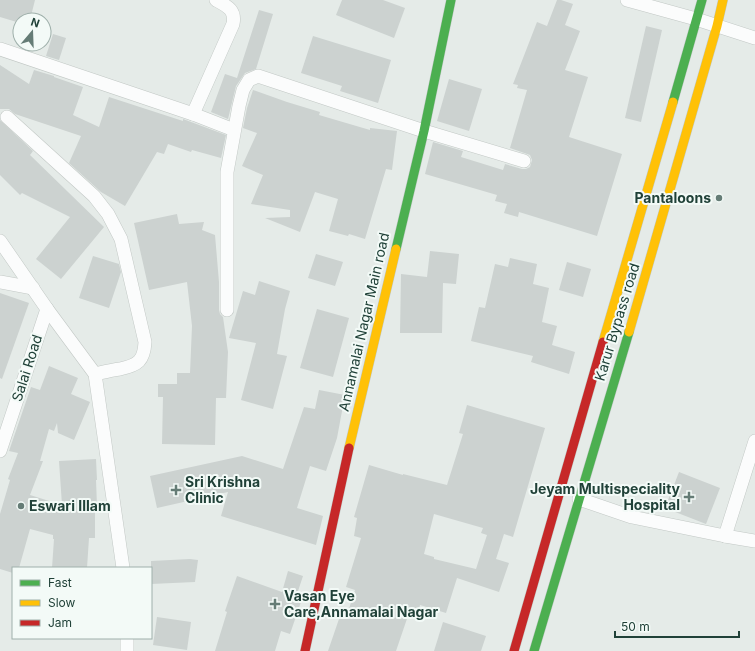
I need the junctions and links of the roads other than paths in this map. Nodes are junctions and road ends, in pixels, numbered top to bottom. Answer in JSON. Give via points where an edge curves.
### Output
{"nodes":[{"id":1,"x":216,"y":0,"type":"edge"},
{"id":2,"x":451,"y":0,"type":"edge"},
{"id":3,"x":627,"y":0,"type":"edge"},
{"id":4,"x":702,"y":0,"type":"edge"},
{"id":5,"x":723,"y":0,"type":"edge"},
{"id":6,"x":696,"y":19,"type":"junction"},
{"id":7,"x":717,"y":26,"type":"junction"},
{"id":8,"x":755,"y":38,"type":"edge"},
{"id":9,"x":0,"y":49,"type":"edge"},
{"id":10,"x":193,"y":114,"type":"junction"},
{"id":11,"x":7,"y":117,"type":"dead end"},
{"id":12,"x":234,"y":130,"type":"junction"},
{"id":13,"x":424,"y":131,"type":"junction"},
{"id":14,"x":524,"y":161,"type":"dead end"},
{"id":15,"x":0,"y":241,"type":"edge"},
{"id":16,"x":0,"y":282,"type":"edge"},
{"id":17,"x":33,"y":288,"type":"junction"},
{"id":18,"x":47,"y":309,"type":"junction"},
{"id":19,"x":227,"y":310,"type":"dead end"},
{"id":20,"x":95,"y":374,"type":"junction"},
{"id":21,"x":755,"y":441,"type":"edge"},
{"id":22,"x":0,"y":451,"type":"edge"},
{"id":23,"x":579,"y":499,"type":"junction"},
{"id":24,"x":725,"y":536,"type":"junction"},
{"id":25,"x":755,"y":541,"type":"edge"},
{"id":26,"x":123,"y":567,"type":"edge"},
{"id":27,"x":127,"y":639,"type":"edge"},
{"id":28,"x":127,"y":651,"type":"edge"},
{"id":29,"x":305,"y":651,"type":"edge"},
{"id":30,"x":514,"y":651,"type":"edge"},
{"id":31,"x":534,"y":651,"type":"edge"}],
"edges":[{"from":1,"to":10,"type":"street","via":[[233,12],[234,24]]},
{"from":2,"to":13,"type":"main road","name":"Annamalai Nagar Main road"},
{"from":3,"to":6,"type":"street"},
{"from":4,"to":6,"type":"main road","name":"Karur Bypass road"},
{"from":5,"to":7,"type":"main road","name":"Karur Bypass road"},
{"from":6,"to":7,"type":"street"},
{"from":6,"to":30,"type":"main road","name":"Karur Bypass road"},
{"from":7,"to":8,"type":"street"},
{"from":7,"to":23,"type":"main road","name":"Karur Bypass road"},
{"from":9,"to":10,"type":"street"},
{"from":10,"to":12,"type":"street"},
{"from":11,"to":20,"type":"street","via":[[94,196],[108,214],[121,238],[145,350],[134,366]]},
{"from":12,"to":13,"type":"street","via":[[243,90],[249,80],[258,76]]},
{"from":12,"to":19,"type":"street","via":[[227,172]]},
{"from":13,"to":14,"type":"street"},
{"from":13,"to":29,"type":"main road","name":"Annamalai Nagar Main road","via":[[349,447]]},
{"from":15,"to":17,"type":"street"},
{"from":16,"to":17,"type":"street"},
{"from":17,"to":18,"type":"street"},
{"from":18,"to":20,"type":"street"},
{"from":18,"to":22,"type":"street","name":"Salai Road"},
{"from":20,"to":26,"type":"street"},
{"from":21,"to":24,"type":"street"},
{"from":23,"to":24,"type":"street","via":[[632,517]]},
{"from":23,"to":31,"type":"main road","name":"Karur Bypass road"},
{"from":24,"to":25,"type":"street"},
{"from":27,"to":28,"type":"street"}]}
